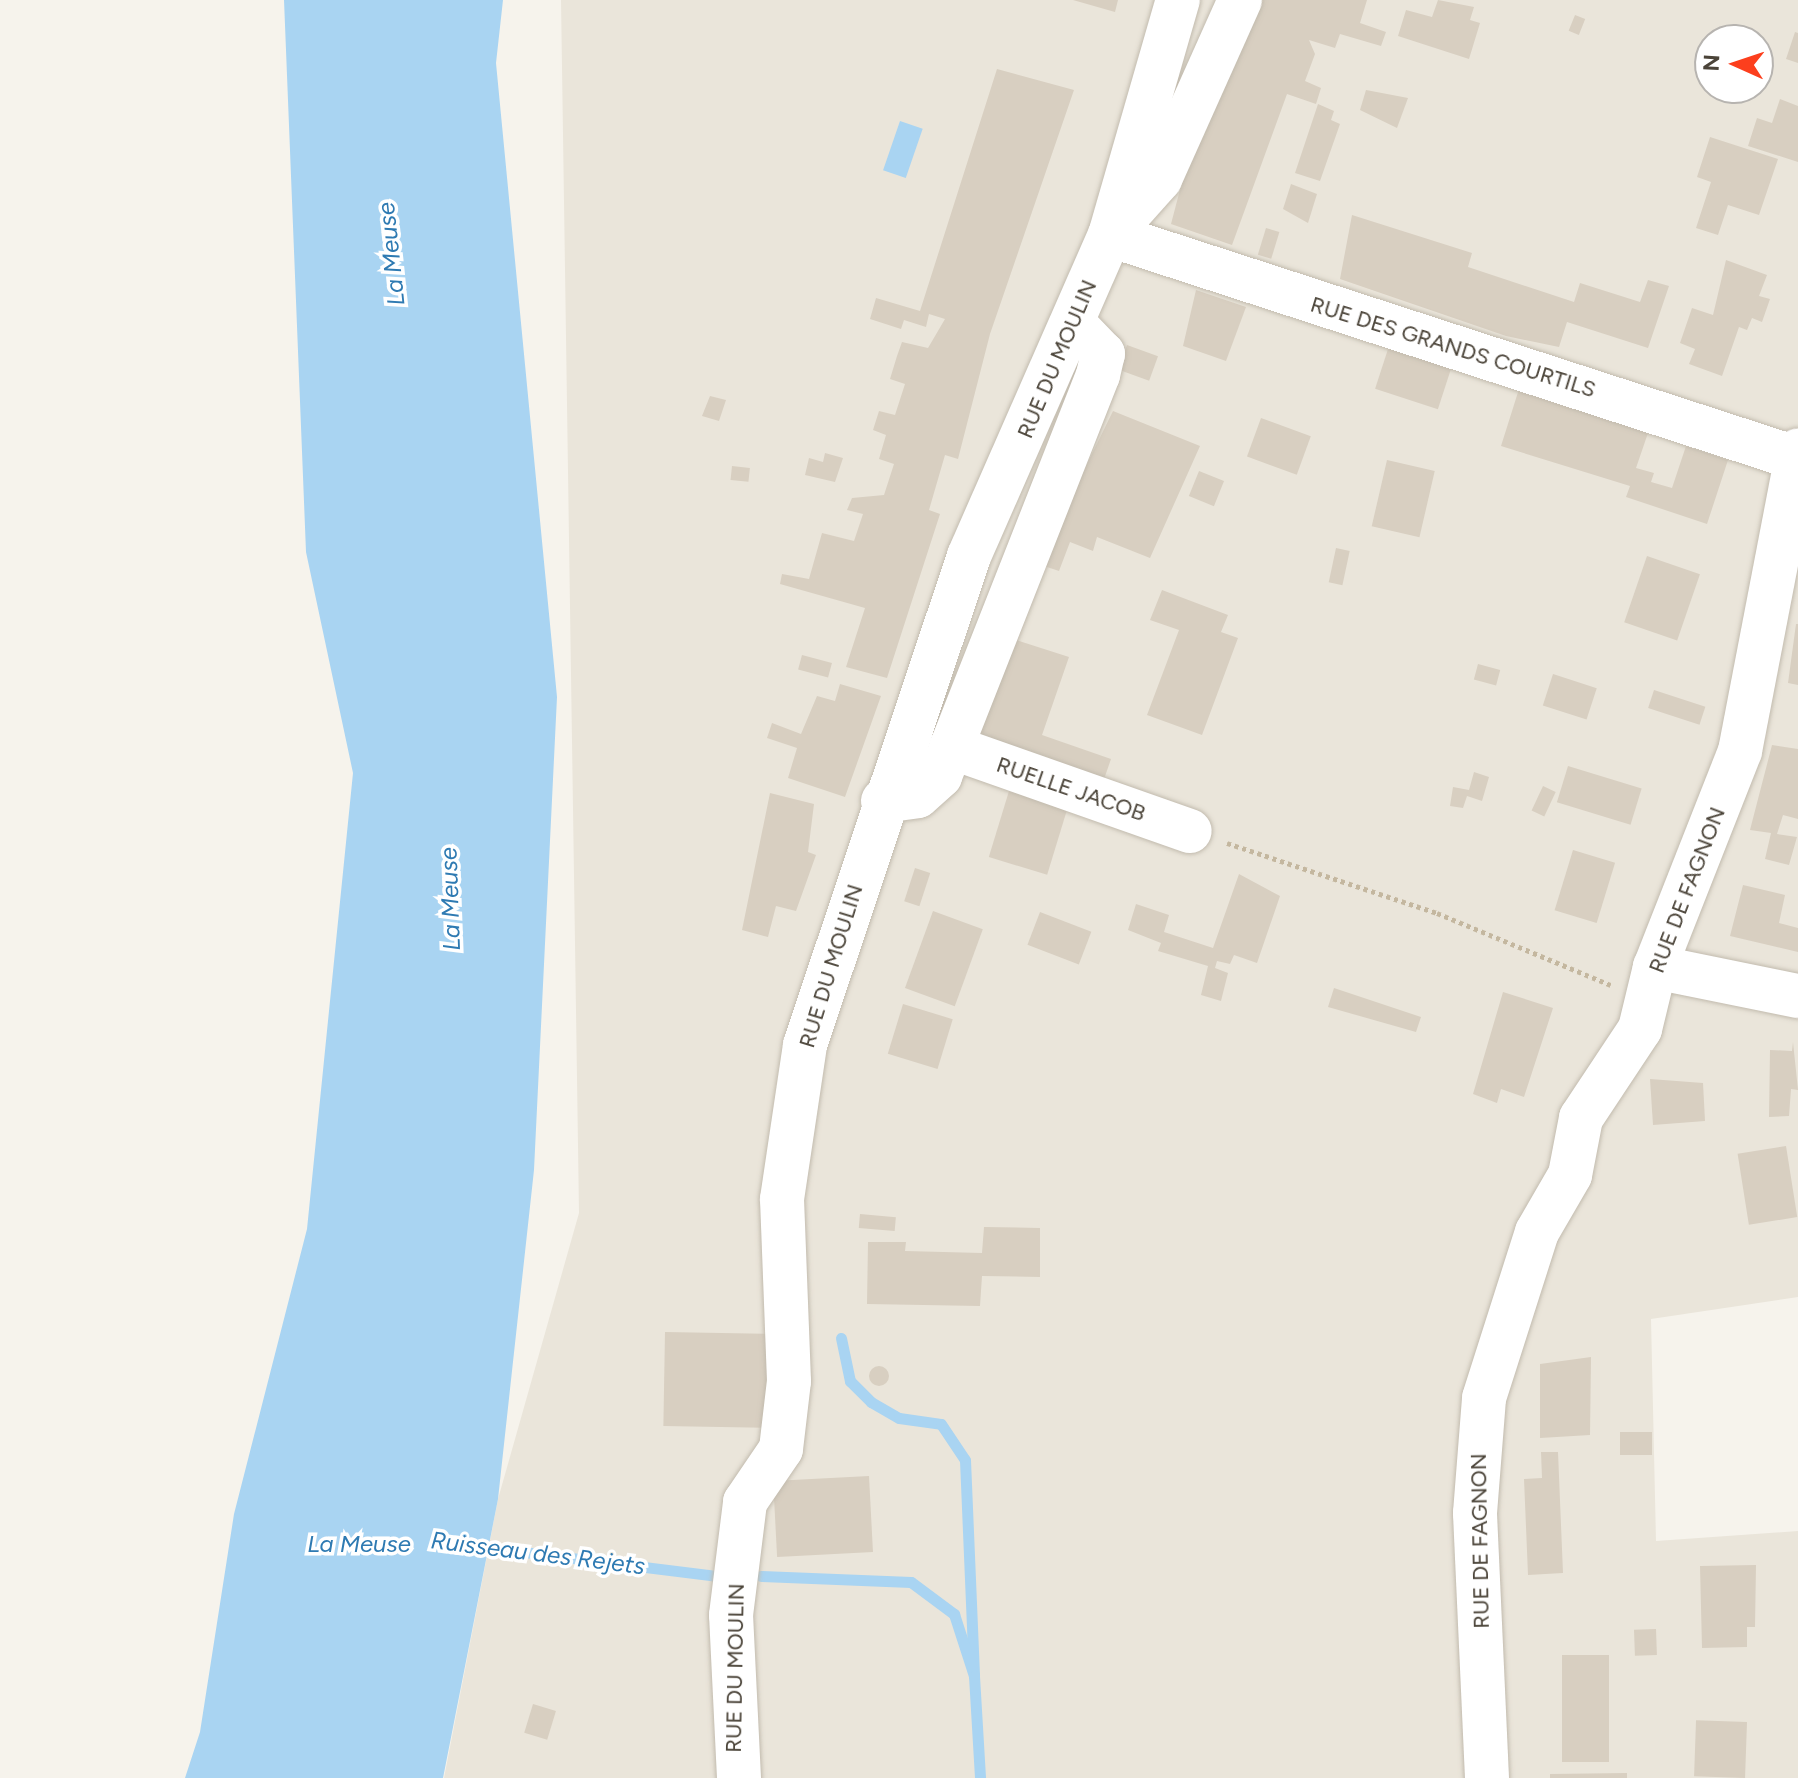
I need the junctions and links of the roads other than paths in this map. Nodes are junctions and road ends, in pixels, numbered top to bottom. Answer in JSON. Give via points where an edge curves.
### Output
{"nodes":[{"id":1,"x":1178,"y":0,"type":"edge"},
{"id":2,"x":1240,"y":0,"type":"edge"},
{"id":3,"x":1110,"y":235,"type":"junction"},
{"id":4,"x":1074,"y":324,"type":"junction"},
{"id":5,"x":1797,"y":455,"type":"edge"},
{"id":6,"x":951,"y":747,"type":"junction"},
{"id":7,"x":883,"y":801,"type":"junction"},
{"id":8,"x":1190,"y":831,"type":"road end"},
{"id":9,"x":1652,"y":984,"type":"junction"},
{"id":10,"x":1798,"y":996,"type":"edge"},
{"id":11,"x":739,"y":1778,"type":"edge"},
{"id":12,"x":1487,"y":1778,"type":"edge"}],
"edges":[{"from":1,"to":3,"type":"street","name":"RUE DU MOULIN"},
{"from":2,"to":3,"type":"street","name":"RUE DU MOULIN","via":[[1160,179]]},
{"from":3,"to":4,"type":"street","name":"RUE DU MOULIN"},
{"from":3,"to":5,"type":"street","name":"RUE DES GRANDS COURTILS"},
{"from":4,"to":6,"type":"street","via":[[1103,354],[1098,375]]},
{"from":4,"to":7,"type":"street","name":"RUE DU MOULIN","via":[[969,556]]},
{"from":5,"to":9,"type":"street","name":"RUE DE FAGNON","via":[[1740,751]]},
{"from":6,"to":7,"type":"street","via":[[930,789]]},
{"from":6,"to":8,"type":"street","name":"RUELLE JACOB"},
{"from":7,"to":11,"type":"street","name":"RUE DU MOULIN","via":[[805,1045],[782,1199],[789,1381],[781,1449],[745,1502],[731,1615]]},
{"from":9,"to":10,"type":"street"},
{"from":9,"to":12,"type":"street","name":"RUE DE FAGNON","via":[[1640,1029],[1581,1118],[1570,1175],[1537,1232],[1484,1398],[1475,1513]]}]}
